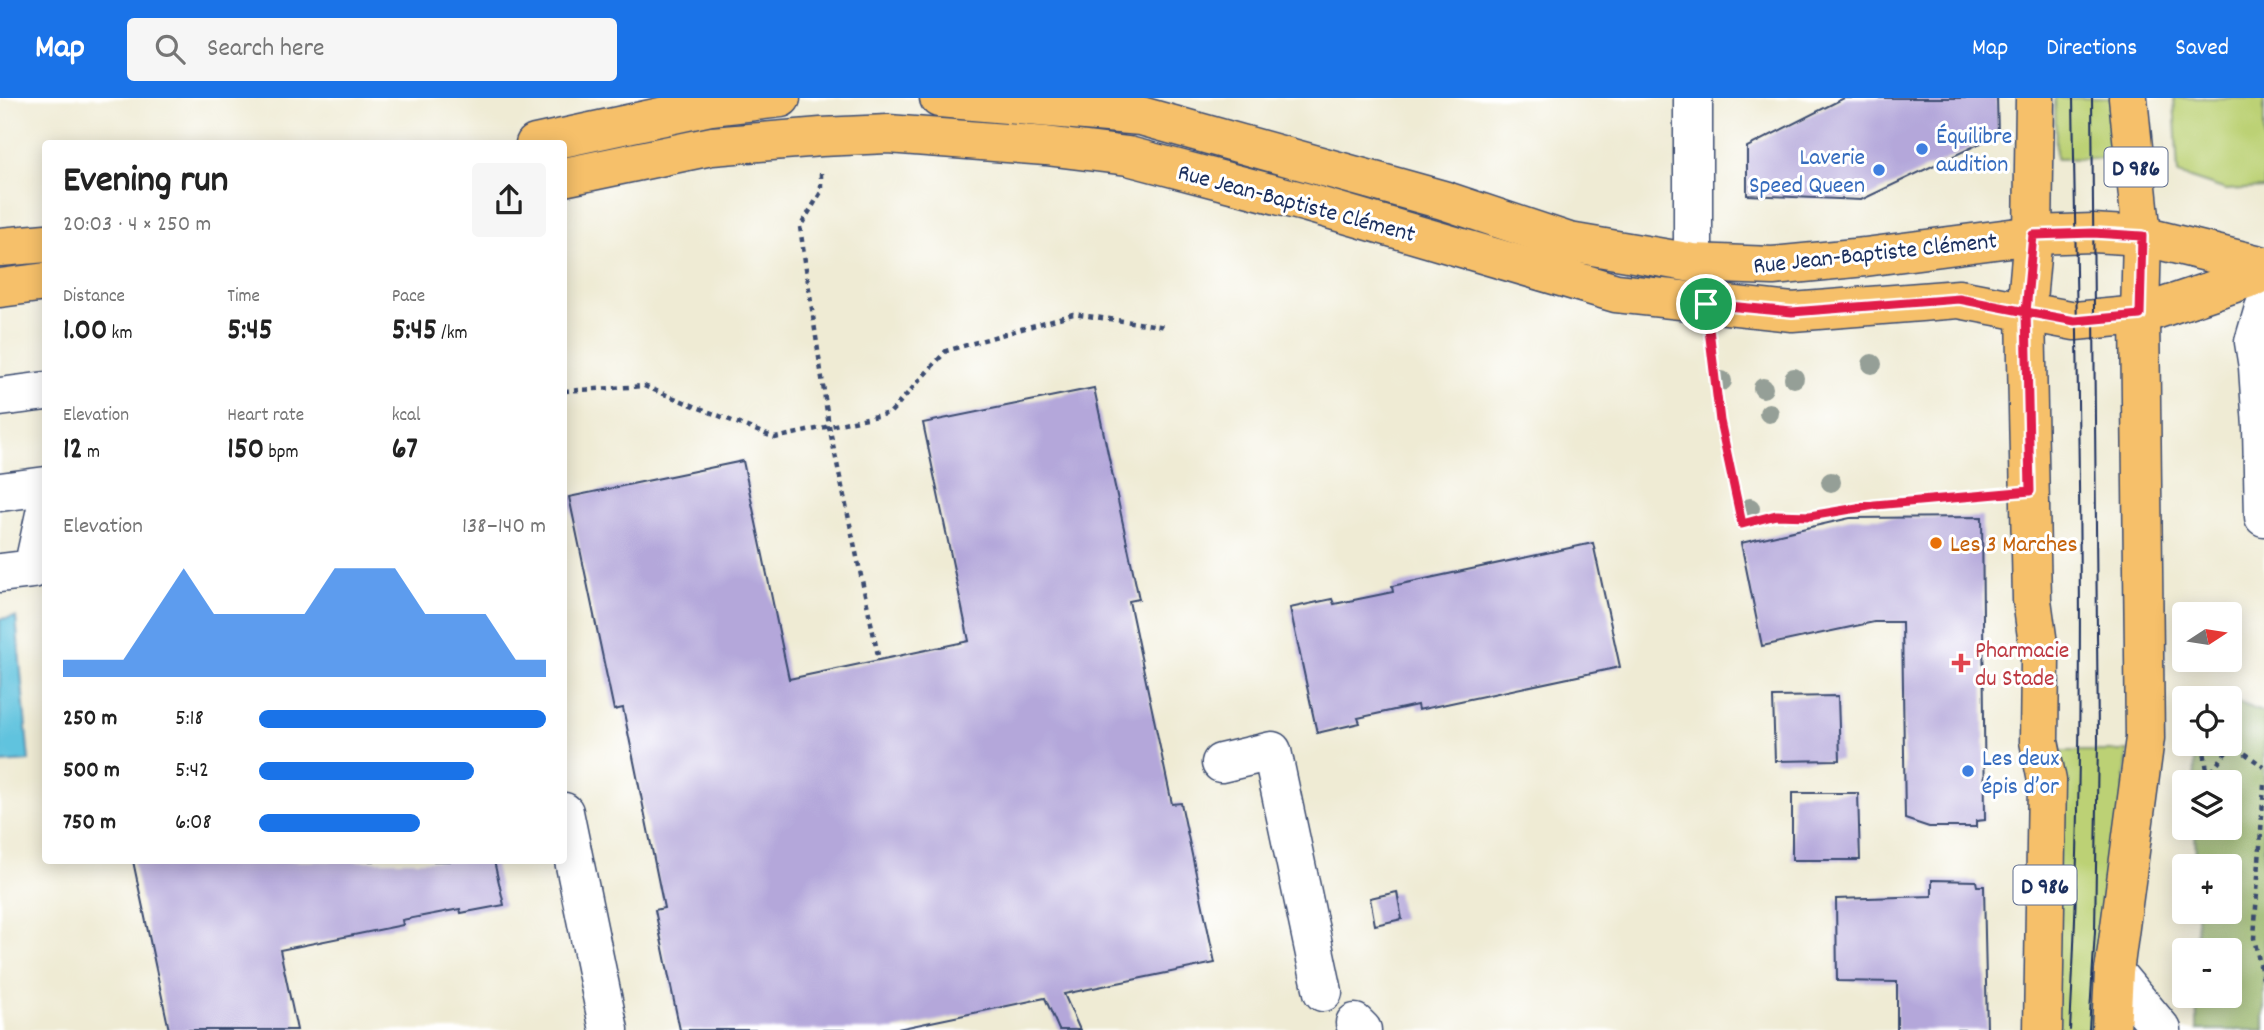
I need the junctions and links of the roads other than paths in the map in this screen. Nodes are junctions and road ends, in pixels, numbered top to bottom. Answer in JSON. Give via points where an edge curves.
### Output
{"nodes":[{"id":1,"x":781,"y":98,"type":"edge"},
{"id":2,"x":939,"y":98,"type":"edge"},
{"id":3,"x":1693,"y":98,"type":"edge"},
{"id":4,"x":2035,"y":98,"type":"edge"},
{"id":5,"x":2128,"y":98,"type":"edge"},
{"id":6,"x":554,"y":140,"type":"edge"},
{"id":7,"x":567,"y":176,"type":"edge"},
{"id":8,"x":2033,"y":235,"type":"junction"},
{"id":9,"x":2142,"y":236,"type":"junction"},
{"id":10,"x":42,"y":243,"type":"edge"},
{"id":11,"x":0,"y":247,"type":"edge"},
{"id":12,"x":1693,"y":263,"type":"junction"},
{"id":13,"x":2264,"y":267,"type":"edge"},
{"id":14,"x":2264,"y":273,"type":"edge"},
{"id":15,"x":42,"y":283,"type":"edge"},
{"id":16,"x":0,"y":288,"type":"edge"},
{"id":17,"x":2264,"y":308,"type":"edge"},
{"id":18,"x":2026,"y":312,"type":"junction"},
{"id":19,"x":2140,"y":315,"type":"junction"},
{"id":20,"x":2261,"y":367,"type":"edge"},
{"id":21,"x":42,"y":392,"type":"edge"},
{"id":22,"x":0,"y":397,"type":"edge"},
{"id":23,"x":42,"y":487,"type":"edge"},
{"id":24,"x":0,"y":492,"type":"edge"},
{"id":25,"x":2264,"y":517,"type":"edge"},
{"id":26,"x":42,"y":527,"type":"edge"},
{"id":27,"x":0,"y":573,"type":"edge"},
{"id":28,"x":1221,"y":763,"type":"dead end"},
{"id":29,"x":567,"y":826,"type":"edge"},
{"id":30,"x":2114,"y":972,"type":"junction"},
{"id":31,"x":1323,"y":992,"type":"dead end"},
{"id":32,"x":610,"y":1030,"type":"edge"},
{"id":33,"x":2043,"y":1030,"type":"edge"},
{"id":34,"x":2111,"y":1030,"type":"edge"},
{"id":35,"x":2162,"y":1030,"type":"edge"}],
"edges":[{"from":1,"to":6,"type":"main road","via":[[711,106]]},
{"from":2,"to":12,"type":"main road","name":"Rue Jean-Baptiste Clément","via":[[1141,116],[1443,200],[1569,242]]},
{"from":3,"to":12,"type":"street"},
{"from":4,"to":8,"type":"main road"},
{"from":5,"to":9,"type":"main road","number":"D 986"},
{"from":7,"to":18,"type":"main road","name":"Rue Jean-Baptiste Clément","via":[[712,146],[821,137],[888,134],[1046,145],[1128,156],[1616,293],[1792,312],[1959,299]]},
{"from":8,"to":9,"type":"main road","name":"Rue Jean-Baptiste Clément"},
{"from":8,"to":12,"type":"main road","name":"Rue Jean-Baptiste Clément","via":[[1773,266]]},
{"from":8,"to":18,"type":"main road"},
{"from":9,"to":13,"type":"main road","name":"Rue Jean-Baptiste Clément"},
{"from":9,"to":19,"type":"main road"},
{"from":10,"to":11,"type":"main road"},
{"from":14,"to":19,"type":"main road","name":"Rue Jean-Baptiste Clément"},
{"from":15,"to":16,"type":"main road"},
{"from":17,"to":20,"type":"street","via":[[2254,342]]},
{"from":18,"to":19,"type":"main road","name":"Rue Jean-Baptiste Clément","via":[[2075,321]]},
{"from":18,"to":33,"type":"main road","number":"D 986","via":[[2032,600],[2040,659],[2039,741],[2047,781]]},
{"from":19,"to":30,"type":"main road","via":[[2145,738]]},
{"from":20,"to":25,"type":"street"},
{"from":21,"to":22,"type":"street"},
{"from":23,"to":24,"type":"street"},
{"from":26,"to":27,"type":"street","via":[[33,569]]},
{"from":28,"to":31,"type":"street","via":[[1272,751]]},
{"from":29,"to":32,"type":"street"},
{"from":30,"to":34,"type":"main road"},
{"from":30,"to":35,"type":"street"}]}
